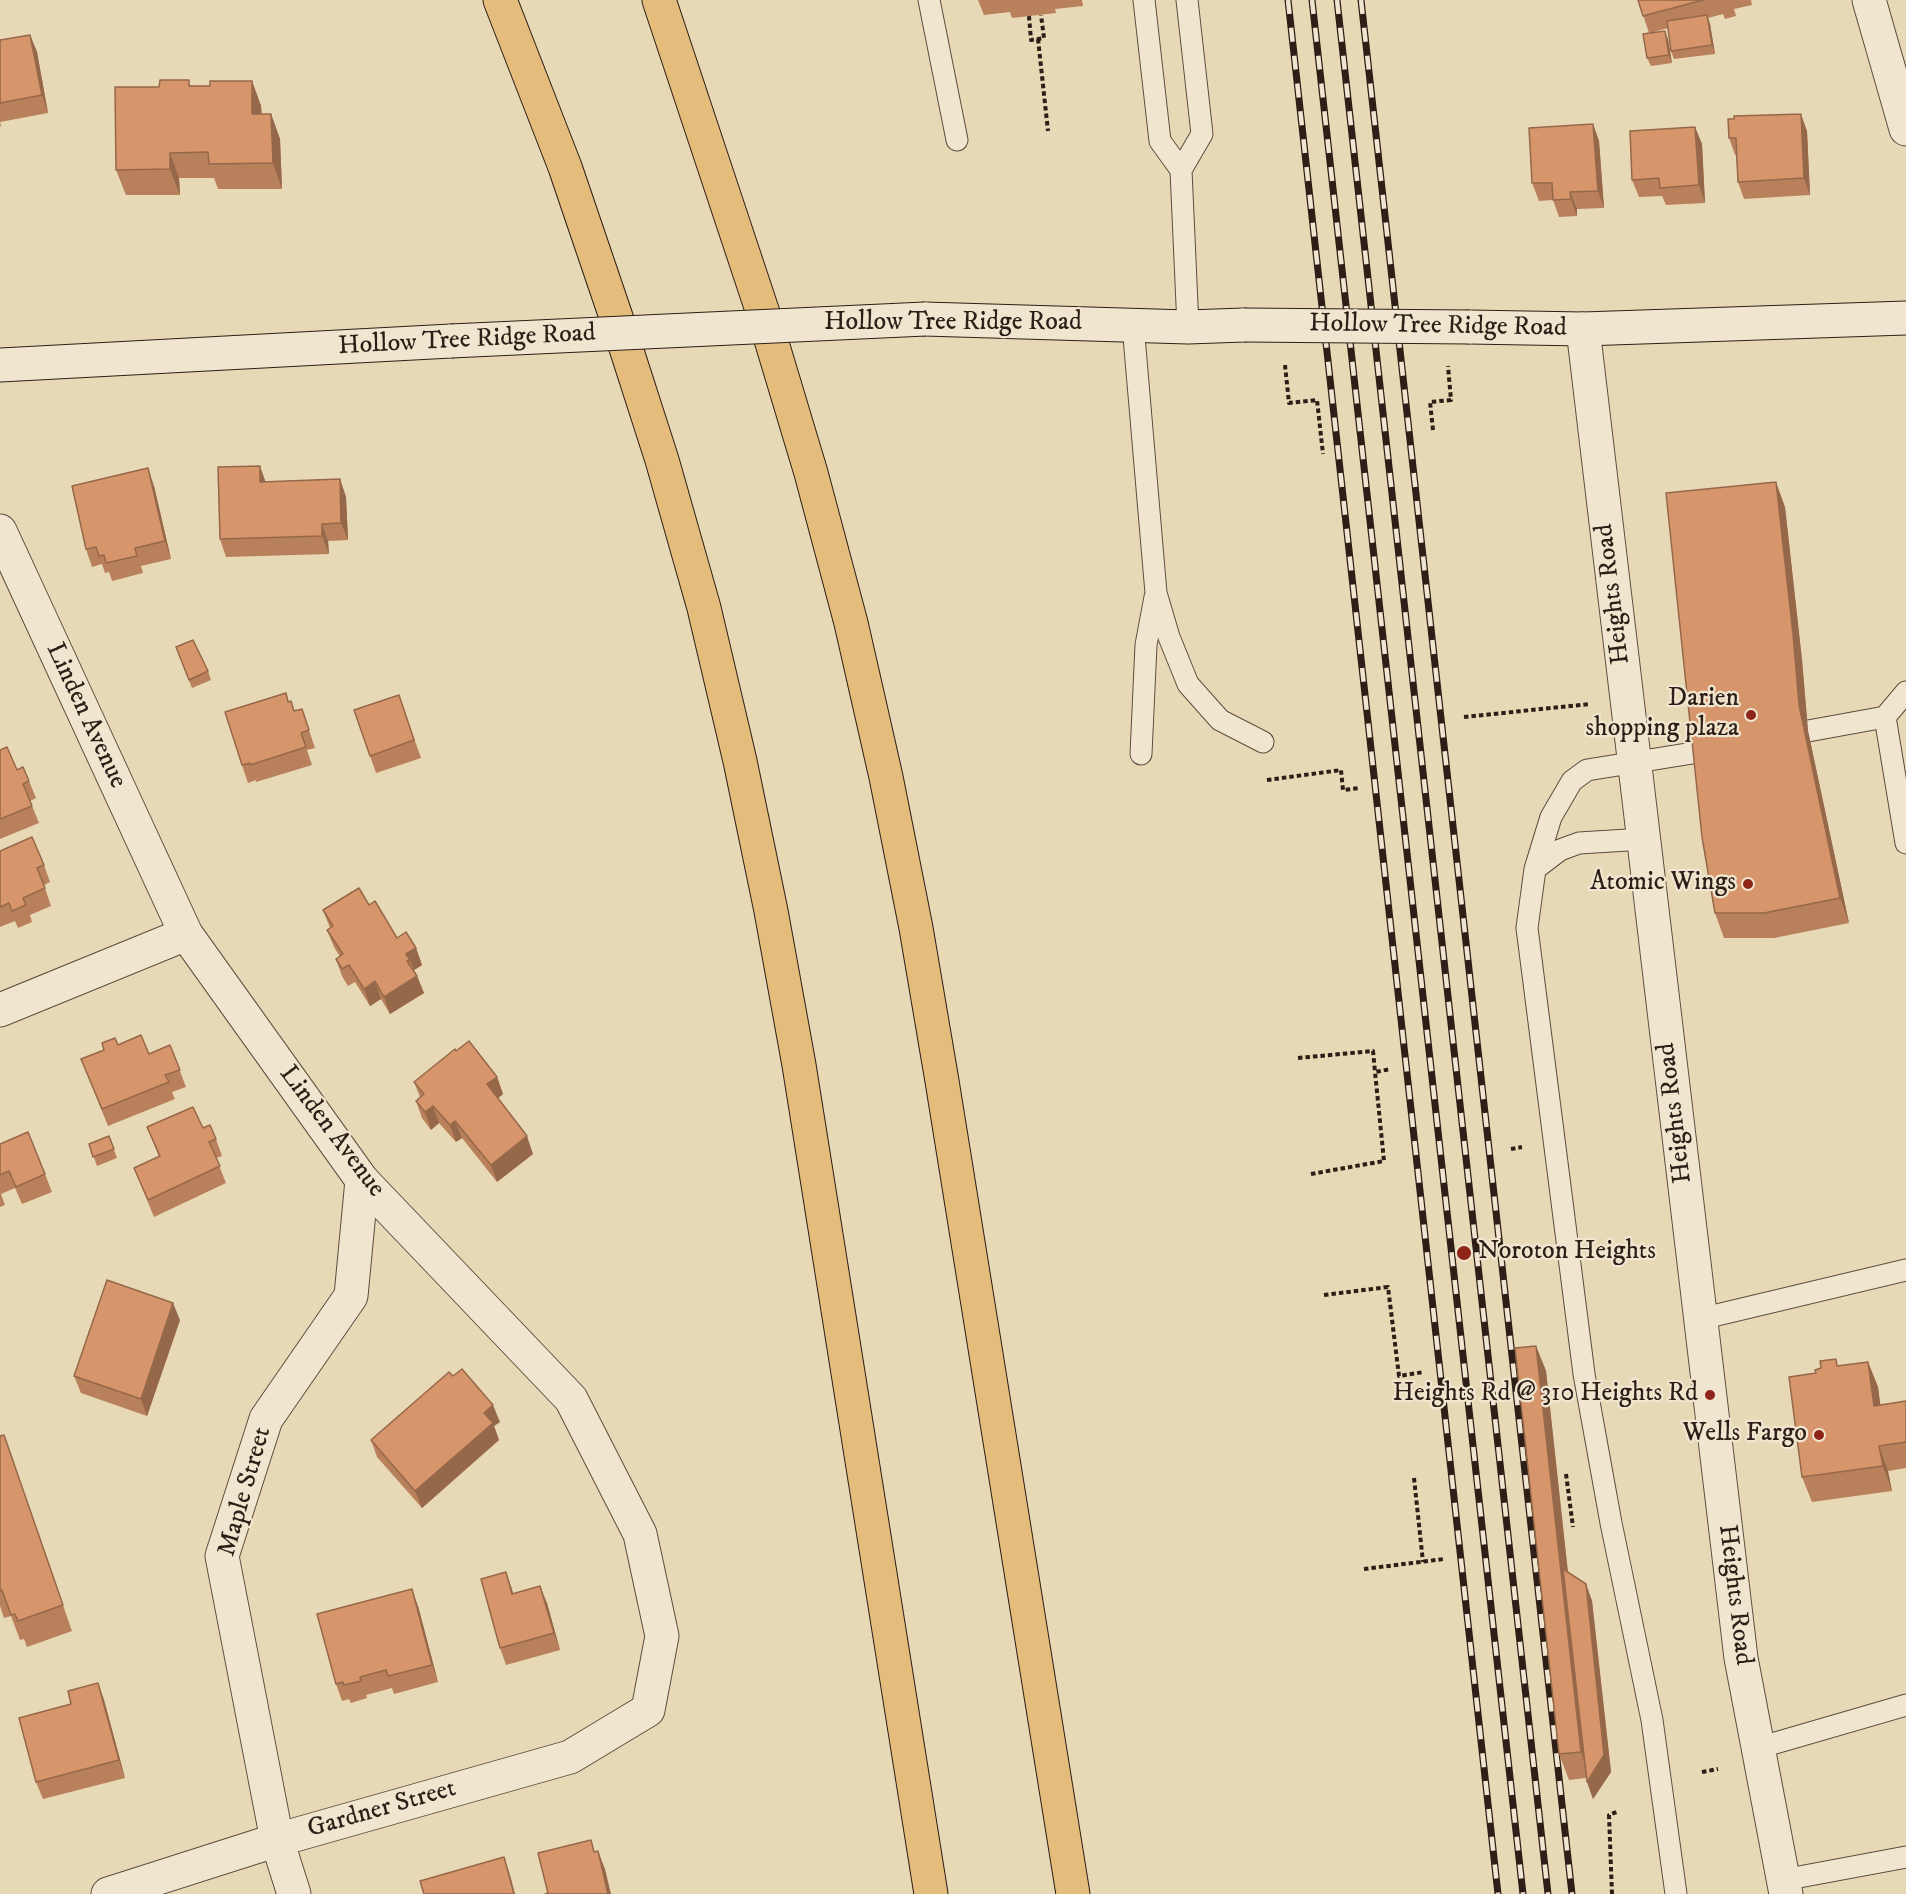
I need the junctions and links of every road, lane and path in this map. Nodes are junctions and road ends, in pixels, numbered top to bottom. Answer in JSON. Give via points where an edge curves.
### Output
{"nodes":[{"id":1,"x":500,"y":0,"type":"edge"},
{"id":2,"x":659,"y":0,"type":"edge"},
{"id":3,"x":929,"y":0,"type":"edge"},
{"id":4,"x":1144,"y":0,"type":"edge"},
{"id":5,"x":1187,"y":0,"type":"edge"},
{"id":6,"x":1869,"y":0,"type":"edge"},
{"id":7,"x":1041,"y":15,"type":"dead end"},
{"id":8,"x":1029,"y":16,"type":"dead end"},
{"id":9,"x":1038,"y":39,"type":"junction"},
{"id":10,"x":1906,"y":129,"type":"edge"},
{"id":11,"x":1048,"y":130,"type":"dead end"},
{"id":12,"x":957,"y":140,"type":"dead end"},
{"id":13,"x":1181,"y":170,"type":"junction"},
{"id":14,"x":1906,"y":318,"type":"edge"},
{"id":15,"x":1133,"y":325,"type":"junction"},
{"id":16,"x":1188,"y":327,"type":"junction"},
{"id":17,"x":1583,"y":329,"type":"junction"},
{"id":18,"x":1448,"y":364,"type":"dead end"},
{"id":19,"x":0,"y":365,"type":"edge"},
{"id":20,"x":1286,"y":368,"type":"dead end"},
{"id":21,"x":1433,"y":430,"type":"dead end"},
{"id":22,"x":1323,"y":454,"type":"dead end"},
{"id":23,"x":0,"y":531,"type":"edge"},
{"id":24,"x":1156,"y":593,"type":"junction"},
{"id":25,"x":1906,"y":692,"type":"edge"},
{"id":26,"x":1627,"y":700,"type":"junction"},
{"id":27,"x":1464,"y":717,"type":"dead end"},
{"id":28,"x":1885,"y":717,"type":"junction"},
{"id":29,"x":1808,"y":730,"type":"dead end"},
{"id":30,"x":1263,"y":742,"type":"dead end"},
{"id":31,"x":1699,"y":752,"type":"edge"},
{"id":32,"x":1141,"y":754,"type":"dead end"},
{"id":33,"x":1634,"y":761,"type":"junction"},
{"id":34,"x":1267,"y":780,"type":"dead end"},
{"id":35,"x":1360,"y":788,"type":"dead end"},
{"id":36,"x":1644,"y":839,"type":"junction"},
{"id":37,"x":1906,"y":843,"type":"edge"},
{"id":38,"x":1535,"y":869,"type":"junction"},
{"id":39,"x":186,"y":934,"type":"junction"},
{"id":40,"x":0,"y":1010,"type":"edge"},
{"id":41,"x":1298,"y":1058,"type":"dead end"},
{"id":42,"x":1391,"y":1069,"type":"dead end"},
{"id":43,"x":1375,"y":1072,"type":"junction"},
{"id":44,"x":1524,"y":1147,"type":"dead end"},
{"id":45,"x":1511,"y":1149,"type":"dead end"},
{"id":46,"x":1311,"y":1174,"type":"dead end"},
{"id":47,"x":362,"y":1180,"type":"junction"},
{"id":48,"x":1906,"y":1270,"type":"edge"},
{"id":49,"x":1324,"y":1295,"type":"dead end"},
{"id":50,"x":1700,"y":1319,"type":"junction"},
{"id":51,"x":1424,"y":1372,"type":"dead end"},
{"id":52,"x":1566,"y":1473,"type":"dead end"},
{"id":53,"x":1414,"y":1478,"type":"dead end"},
{"id":54,"x":1563,"y":1528,"type":"dead end"},
{"id":55,"x":1444,"y":1559,"type":"dead end"},
{"id":56,"x":1423,"y":1562,"type":"junction"},
{"id":57,"x":1364,"y":1569,"type":"dead end"},
{"id":58,"x":1906,"y":1704,"type":"edge"},
{"id":59,"x":648,"y":1710,"type":"joint"},
{"id":60,"x":1758,"y":1748,"type":"junction"},
{"id":61,"x":1718,"y":1769,"type":"dead end"},
{"id":62,"x":1702,"y":1772,"type":"dead end"},
{"id":63,"x":1619,"y":1811,"type":"dead end"},
{"id":64,"x":277,"y":1840,"type":"junction"},
{"id":65,"x":1906,"y":1857,"type":"edge"},
{"id":66,"x":1784,"y":1887,"type":"edge"},
{"id":67,"x":108,"y":1894,"type":"edge"},
{"id":68,"x":294,"y":1894,"type":"edge"},
{"id":69,"x":932,"y":1894,"type":"edge"},
{"id":70,"x":1073,"y":1894,"type":"edge"},
{"id":71,"x":1612,"y":1894,"type":"edge"},
{"id":72,"x":1676,"y":1894,"type":"edge"}],
"edges":[{"from":1,"to":69,"type":"highway","via":[[565,167],[662,460],[704,608],[741,761],[799,1065]]},
{"from":2,"to":70,"type":"highway","via":[[764,313],[811,473],[886,777],[942,1081]]},
{"from":3,"to":12,"type":"lane"},
{"from":4,"to":13,"type":"lane","via":[[1160,141]]},
{"from":5,"to":13,"type":"lane","via":[[1202,134]]},
{"from":6,"to":10,"type":"street"},
{"from":7,"to":9,"type":"path","via":[[1044,38]]},
{"from":8,"to":9,"type":"path","via":[[1031,40]]},
{"from":9,"to":11,"type":"path"},
{"from":13,"to":16,"type":"lane"},
{"from":14,"to":17,"type":"street","name":"Hollow Tree Ridge Road"},
{"from":15,"to":16,"type":"street","name":"Hollow Tree Ridge Road"},
{"from":15,"to":19,"type":"street","name":"Hollow Tree Ridge Road","bridge":true,"via":[[925,319]]},
{"from":15,"to":24,"type":"lane"},
{"from":16,"to":17,"type":"street","name":"Hollow Tree Ridge Road","bridge":true,"via":[[1244,324]]},
{"from":17,"to":26,"type":"street","name":"Heights Road"},
{"from":18,"to":21,"type":"path","via":[[1451,400],[1430,402]]},
{"from":20,"to":22,"type":"path","via":[[1289,403],[1317,400]]},
{"from":23,"to":39,"type":"street","name":"Linden Avenue"},
{"from":24,"to":30,"type":"lane","via":[[1188,684],[1220,720]]},
{"from":24,"to":32,"type":"lane","via":[[1146,645]]},
{"from":25,"to":28,"type":"lane"},
{"from":26,"to":27,"type":"path"},
{"from":26,"to":33,"type":"street","name":"Heights Road"},
{"from":28,"to":29,"type":"lane"},
{"from":28,"to":37,"type":"lane"},
{"from":31,"to":33,"type":"lane"},
{"from":33,"to":36,"type":"street","name":"Heights Road"},
{"from":33,"to":38,"type":"lane","via":[[1587,770],[1572,782],[1551,817]]},
{"from":34,"to":35,"type":"path","via":[[1341,770],[1343,790]]},
{"from":36,"to":38,"type":"lane","via":[[1579,843],[1560,850]]},
{"from":36,"to":50,"type":"street","name":"Heights Road"},
{"from":38,"to":72,"type":"lane","via":[[1527,928],[1584,1374],[1652,1720]]},
{"from":39,"to":40,"type":"street"},
{"from":39,"to":47,"type":"street","name":"Linden Avenue"},
{"from":41,"to":43,"type":"path","via":[[1373,1051]]},
{"from":42,"to":43,"type":"path"},
{"from":43,"to":46,"type":"path","via":[[1384,1161]]},
{"from":44,"to":45,"type":"path"},
{"from":47,"to":59,"type":"street","name":"Linden Avenue","via":[[570,1399],[640,1534],[662,1636]]},
{"from":47,"to":64,"type":"street","name":"Maple Street","via":[[351,1296],[266,1419],[222,1556]]},
{"from":48,"to":50,"type":"lane"},
{"from":49,"to":51,"type":"path","via":[[1388,1287],[1399,1376]]},
{"from":50,"to":60,"type":"street","name":"Heights Road","via":[[1741,1658]]},
{"from":52,"to":54,"type":"path","via":[[1573,1527]]},
{"from":53,"to":56,"type":"path"},
{"from":55,"to":56,"type":"path"},
{"from":56,"to":57,"type":"path"},
{"from":58,"to":60,"type":"lane"},
{"from":59,"to":64,"type":"street","name":"Gardner Street","via":[[570,1757]]},
{"from":60,"to":66,"type":"street","name":"Heights Road"},
{"from":61,"to":62,"type":"path"},
{"from":63,"to":71,"type":"path","via":[[1609,1815]]},
{"from":64,"to":67,"type":"street","name":"Gardner Street"},
{"from":64,"to":68,"type":"street","name":"Maple Street"},
{"from":65,"to":66,"type":"lane"}]}
